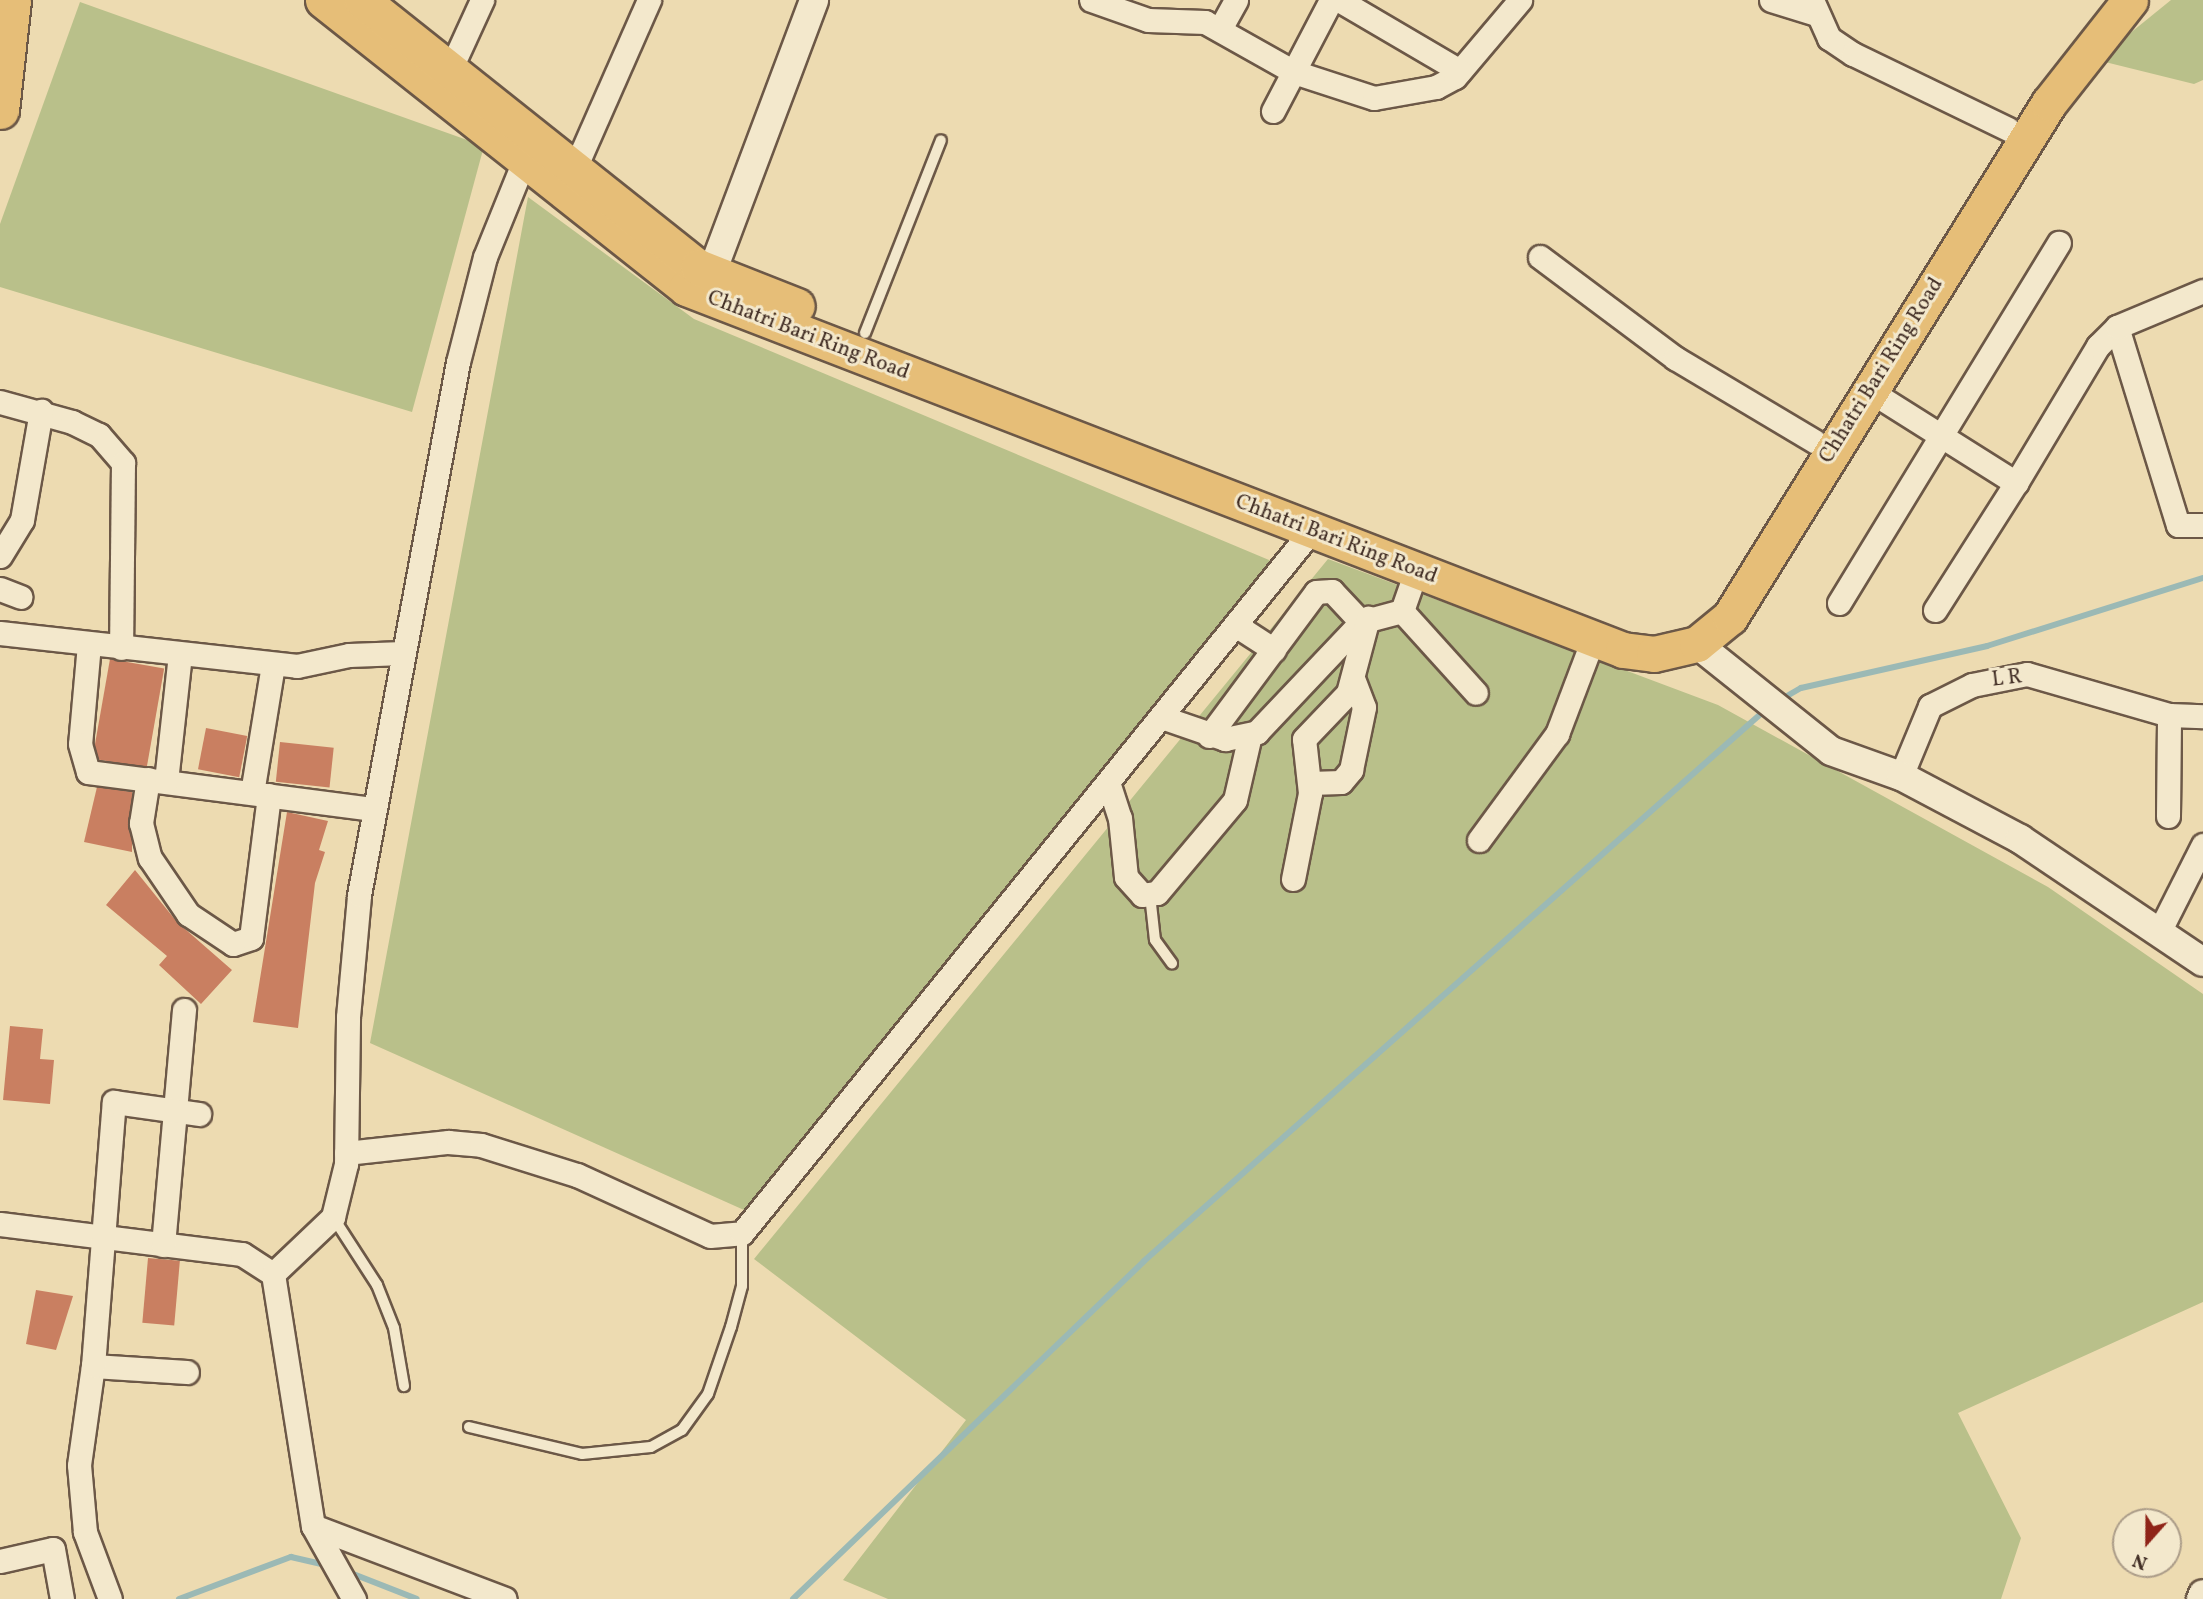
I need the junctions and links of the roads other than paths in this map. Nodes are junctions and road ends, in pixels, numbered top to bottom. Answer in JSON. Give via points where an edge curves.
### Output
{"nodes":[{"id":1,"x":12,"y":0,"type":"edge"},
{"id":2,"x":323,"y":0,"type":"edge"},
{"id":3,"x":362,"y":0,"type":"edge"},
{"id":4,"x":482,"y":0,"type":"edge"},
{"id":5,"x":649,"y":0,"type":"edge"},
{"id":6,"x":814,"y":0,"type":"edge"},
{"id":7,"x":1091,"y":0,"type":"edge"},
{"id":8,"x":1236,"y":0,"type":"edge"},
{"id":9,"x":1331,"y":0,"type":"edge"},
{"id":10,"x":1339,"y":0,"type":"edge"},
{"id":11,"x":1520,"y":0,"type":"edge"},
{"id":12,"x":1771,"y":0,"type":"edge"},
{"id":13,"x":2103,"y":0,"type":"edge"},
{"id":14,"x":2130,"y":0,"type":"edge"},
{"id":15,"x":1812,"y":7,"type":"edge"},
{"id":16,"x":1220,"y":29,"type":"junction"},
{"id":17,"x":450,"y":70,"type":"junction"},
{"id":18,"x":1460,"y":71,"type":"junction"},
{"id":19,"x":1294,"y":72,"type":"junction"},
{"id":20,"x":0,"y":110,"type":"edge"},
{"id":21,"x":1273,"y":111,"type":"dead end"},
{"id":22,"x":2008,"y":129,"type":"junction"},
{"id":23,"x":941,"y":140,"type":"dead end"},
{"id":24,"x":524,"y":160,"type":"junction"},
{"id":25,"x":574,"y":170,"type":"junction"},
{"id":26,"x":2059,"y":243,"type":"dead end"},
{"id":27,"x":1539,"y":257,"type":"dead end"},
{"id":28,"x":712,"y":272,"type":"junction"},
{"id":29,"x":2203,"y":291,"type":"edge"},
{"id":30,"x":2117,"y":327,"type":"junction"},
{"id":31,"x":865,"y":333,"type":"junction"},
{"id":32,"x":1870,"y":391,"type":"junction"},
{"id":33,"x":0,"y":402,"type":"edge"},
{"id":34,"x":41,"y":411,"type":"junction"},
{"id":35,"x":1939,"y":432,"type":"junction"},
{"id":36,"x":1814,"y":441,"type":"junction"},
{"id":37,"x":2015,"y":483,"type":"junction"},
{"id":38,"x":2203,"y":524,"type":"edge"},
{"id":39,"x":1311,"y":531,"type":"junction"},
{"id":40,"x":0,"y":556,"type":"edge"},
{"id":41,"x":1416,"y":570,"type":"junction"},
{"id":42,"x":1839,"y":603,"type":"dead end"},
{"id":43,"x":1935,"y":610,"type":"dead end"},
{"id":44,"x":1402,"y":611,"type":"junction"},
{"id":45,"x":1364,"y":620,"type":"junction"},
{"id":46,"x":1237,"y":626,"type":"junction"},
{"id":47,"x":0,"y":633,"type":"edge"},
{"id":48,"x":1593,"y":639,"type":"junction"},
{"id":49,"x":89,"y":644,"type":"junction"},
{"id":50,"x":1696,"y":644,"type":"junction"},
{"id":51,"x":121,"y":648,"type":"junction"},
{"id":52,"x":1274,"y":650,"type":"junction"},
{"id":53,"x":403,"y":653,"type":"junction"},
{"id":54,"x":180,"y":654,"type":"junction"},
{"id":55,"x":274,"y":665,"type":"junction"},
{"id":56,"x":1354,"y":681,"type":"junction"},
{"id":57,"x":1476,"y":693,"type":"dead end"},
{"id":58,"x":2169,"y":715,"type":"junction"},
{"id":59,"x":2203,"y":716,"type":"edge"},
{"id":60,"x":1164,"y":718,"type":"junction"},
{"id":61,"x":1250,"y":735,"type":"junction"},
{"id":62,"x":1209,"y":736,"type":"junction"},
{"id":63,"x":1901,"y":776,"type":"junction"},
{"id":64,"x":157,"y":780,"type":"junction"},
{"id":65,"x":1310,"y":783,"type":"junction"},
{"id":66,"x":1109,"y":785,"type":"junction"},
{"id":67,"x":261,"y":794,"type":"junction"},
{"id":68,"x":374,"y":809,"type":"junction"},
{"id":69,"x":2168,"y":816,"type":"dead end"},
{"id":70,"x":1479,"y":840,"type":"dead end"},
{"id":71,"x":2203,"y":845,"type":"edge"},
{"id":72,"x":1293,"y":879,"type":"dead end"},
{"id":73,"x":1150,"y":895,"type":"junction"},
{"id":74,"x":2161,"y":928,"type":"junction"},
{"id":75,"x":2203,"y":962,"type":"edge"},
{"id":76,"x":1172,"y":963,"type":"dead end"},
{"id":77,"x":184,"y":1010,"type":"dead end"},
{"id":78,"x":175,"y":1110,"type":"junction"},
{"id":79,"x":199,"y":1114,"type":"dead end"},
{"id":80,"x":346,"y":1153,"type":"junction"},
{"id":81,"x":333,"y":1217,"type":"junction"},
{"id":82,"x":0,"y":1224,"type":"edge"},
{"id":83,"x":742,"y":1233,"type":"junction"},
{"id":84,"x":102,"y":1240,"type":"junction"},
{"id":85,"x":163,"y":1245,"type":"junction"},
{"id":86,"x":273,"y":1274,"type":"junction"},
{"id":87,"x":93,"y":1366,"type":"junction"},
{"id":88,"x":187,"y":1372,"type":"dead end"},
{"id":89,"x":404,"y":1386,"type":"dead end"},
{"id":90,"x":469,"y":1427,"type":"dead end"},
{"id":91,"x":313,"y":1526,"type":"junction"},
{"id":92,"x":0,"y":1560,"type":"edge"},
{"id":93,"x":2203,"y":1594,"type":"edge"},
{"id":94,"x":62,"y":1599,"type":"edge"},
{"id":95,"x":110,"y":1599,"type":"edge"},
{"id":96,"x":355,"y":1599,"type":"edge"},
{"id":97,"x":505,"y":1599,"type":"edge"},
{"id":98,"x":2202,"y":1599,"type":"edge"}],
"edges":[{"from":1,"to":20,"type":"highway"},
{"from":2,"to":24,"type":"main road","name":"Chhatri Bari Ring Road"},
{"from":3,"to":17,"type":"main road","name":"Chhatri Bari Ring Road"},
{"from":4,"to":17,"type":"street"},
{"from":5,"to":25,"type":"street"},
{"from":6,"to":28,"type":"street"},
{"from":7,"to":16,"type":"street","via":[[1148,20],[1192,20]]},
{"from":8,"to":16,"type":"street"},
{"from":9,"to":19,"type":"street"},
{"from":10,"to":18,"type":"street"},
{"from":11,"to":18,"type":"street"},
{"from":12,"to":15,"type":"street"},
{"from":13,"to":22,"type":"main road","name":"Chhatri Bari Ring Road"},
{"from":14,"to":32,"type":"main road","name":"Chhatri Bari Ring Road","via":[[2049,103]]},
{"from":15,"to":22,"type":"street","via":[[1829,38],[1853,54]]},
{"from":16,"to":19,"type":"street"},
{"from":17,"to":25,"type":"main road","name":"Chhatri Bari Ring Road"},
{"from":18,"to":19,"type":"street","via":[[1436,87],[1374,98]]},
{"from":19,"to":21,"type":"street"},
{"from":22,"to":36,"type":"main road","name":"Chhatri Bari Ring Road"},
{"from":23,"to":31,"type":"lane"},
{"from":24,"to":39,"type":"main road","name":"Chhatri Bari Ring Road","via":[[686,288]]},
{"from":24,"to":53,"type":"street","via":[[485,257],[458,362]]},
{"from":25,"to":28,"type":"main road","name":"Chhatri Bari Ring Road"},
{"from":26,"to":35,"type":"street"},
{"from":27,"to":36,"type":"street","via":[[1675,358]]},
{"from":28,"to":31,"type":"main road","name":"Chhatri Bari Ring Road"},
{"from":29,"to":30,"type":"street"},
{"from":30,"to":37,"type":"street","via":[[2098,346]]},
{"from":30,"to":38,"type":"street","via":[[2178,525]]},
{"from":31,"to":36,"type":"main road","name":"Chhatri Bari Ring Road","via":[[1640,632],[1687,625],[1714,603]]},
{"from":32,"to":35,"type":"street"},
{"from":32,"to":50,"type":"main road","name":"Chhatri Bari Ring Road","via":[[1730,617]]},
{"from":33,"to":34,"type":"street"},
{"from":34,"to":40,"type":"street","via":[[22,520]]},
{"from":34,"to":51,"type":"street","via":[[99,435],[123,463]]},
{"from":35,"to":37,"type":"street"},
{"from":35,"to":42,"type":"street"},
{"from":37,"to":43,"type":"street"},
{"from":39,"to":41,"type":"main road","name":"Chhatri Bari Ring Road"},
{"from":39,"to":46,"type":"street"},
{"from":41,"to":44,"type":"street"},
{"from":41,"to":48,"type":"main road","name":"Chhatri Bari Ring Road"},
{"from":44,"to":45,"type":"street"},
{"from":44,"to":57,"type":"street"},
{"from":45,"to":52,"type":"street","via":[[1342,597],[1321,590]]},
{"from":45,"to":56,"type":"street"},
{"from":45,"to":61,"type":"street","via":[[1272,724]]},
{"from":46,"to":52,"type":"street"},
{"from":46,"to":60,"type":"street"},
{"from":47,"to":49,"type":"street"},
{"from":48,"to":50,"type":"main road","name":"Chhatri Bari Ring Road","via":[[1654,654]]},
{"from":48,"to":70,"type":"street","via":[[1557,734]]},
{"from":49,"to":51,"type":"street"},
{"from":49,"to":64,"type":"street","via":[[82,764],[96,774]]},
{"from":50,"to":63,"type":"street","via":[[1831,751]]},
{"from":51,"to":54,"type":"street"},
{"from":52,"to":62,"type":"street"},
{"from":53,"to":55,"type":"street"},
{"from":53,"to":68,"type":"street"},
{"from":54,"to":55,"type":"street"},
{"from":54,"to":64,"type":"street"},
{"from":55,"to":67,"type":"street"},
{"from":56,"to":65,"type":"street","via":[[1338,707],[1308,730],[1303,758]]},
{"from":56,"to":65,"type":"street","via":[[1364,707],[1351,770],[1340,782]]},
{"from":58,"to":59,"type":"street","name":"L R"},
{"from":58,"to":63,"type":"street","name":"L R","via":[[2027,674],[1972,684],[1930,706]]},
{"from":58,"to":69,"type":"street"},
{"from":60,"to":62,"type":"street"},
{"from":60,"to":66,"type":"street"},
{"from":61,"to":62,"type":"street"},
{"from":61,"to":73,"type":"street","via":[[1235,800]]},
{"from":63,"to":74,"type":"street","via":[[2020,839]]},
{"from":64,"to":67,"type":"street"},
{"from":64,"to":67,"type":"street","via":[[141,824],[150,858],[188,914],[233,944],[251,938]]},
{"from":65,"to":72,"type":"street"},
{"from":66,"to":73,"type":"street","via":[[1120,818],[1126,877]]},
{"from":66,"to":83,"type":"street"},
{"from":67,"to":68,"type":"street"},
{"from":68,"to":80,"type":"street","via":[[352,955]]},
{"from":71,"to":74,"type":"street"},
{"from":73,"to":76,"type":"lane","via":[[1155,940]]},
{"from":74,"to":75,"type":"street"},
{"from":77,"to":78,"type":"street"},
{"from":78,"to":79,"type":"street"},
{"from":78,"to":84,"type":"street","via":[[114,1102]]},
{"from":78,"to":85,"type":"street"},
{"from":80,"to":81,"type":"street"},
{"from":80,"to":83,"type":"street","via":[[448,1142],[481,1145],[577,1175],[710,1236]]},
{"from":81,"to":86,"type":"street"},
{"from":81,"to":89,"type":"lane","via":[[377,1285],[394,1328]]},
{"from":82,"to":84,"type":"street"},
{"from":83,"to":90,"type":"lane","via":[[742,1286],[731,1327],[708,1394],[682,1430],[651,1447],[582,1454]]},
{"from":84,"to":85,"type":"street"},
{"from":84,"to":87,"type":"street"},
{"from":85,"to":86,"type":"street","via":[[242,1254]]},
{"from":86,"to":91,"type":"street"},
{"from":87,"to":88,"type":"street"},
{"from":87,"to":95,"type":"street","via":[[79,1504]]},
{"from":91,"to":96,"type":"street","via":[[320,1548]]},
{"from":91,"to":97,"type":"street"},
{"from":92,"to":94,"type":"street","via":[[53,1549]]},
{"from":93,"to":98,"type":"street"}]}
